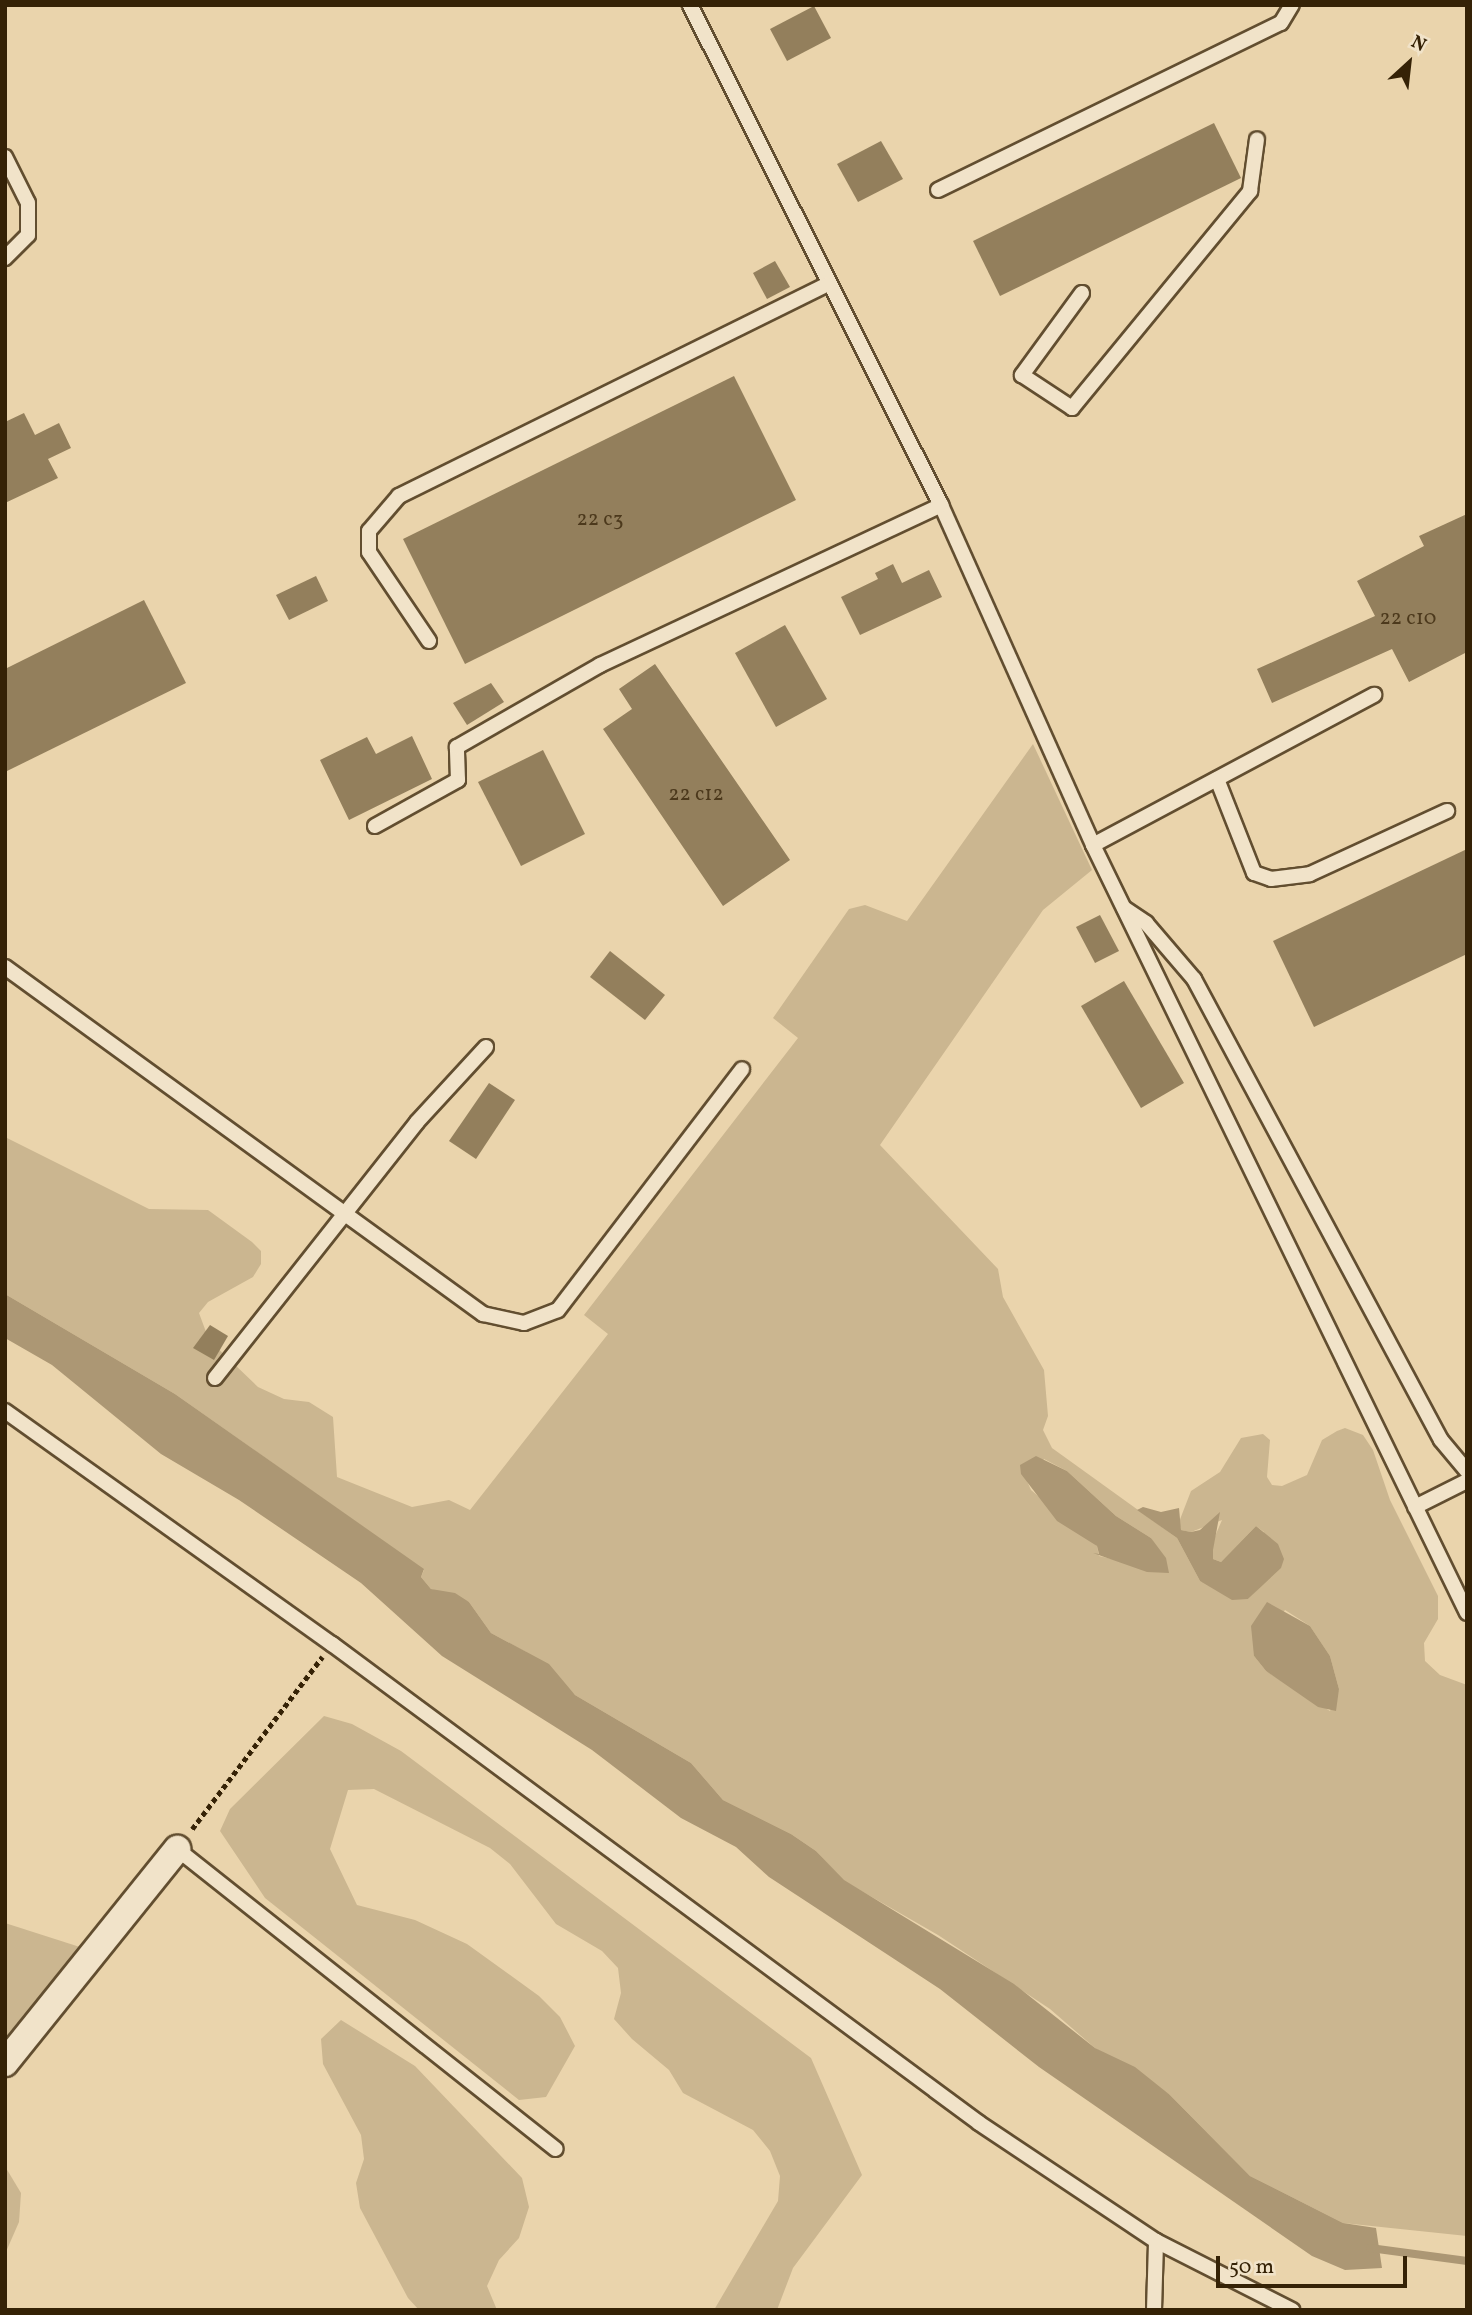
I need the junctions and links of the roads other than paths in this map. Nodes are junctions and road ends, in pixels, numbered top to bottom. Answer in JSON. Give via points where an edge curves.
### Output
{"nodes":[{"id":1,"x":690,"y":5,"type":"edge"},
{"id":2,"x":1292,"y":5,"type":"edge"},
{"id":3,"x":1257,"y":139,"type":"dead end"},
{"id":4,"x":5,"y":157,"type":"edge"},
{"id":5,"x":938,"y":190,"type":"dead end"},
{"id":6,"x":5,"y":258,"type":"edge"},
{"id":7,"x":826,"y":285,"type":"junction"},
{"id":8,"x":1082,"y":293,"type":"dead end"},
{"id":9,"x":941,"y":505,"type":"junction"},
{"id":10,"x":429,"y":641,"type":"dead end"},
{"id":11,"x":1374,"y":695,"type":"dead end"},
{"id":12,"x":1217,"y":779,"type":"junction"},
{"id":13,"x":1447,"y":811,"type":"dead end"},
{"id":14,"x":375,"y":826,"type":"dead end"},
{"id":15,"x":1093,"y":845,"type":"junction"},
{"id":16,"x":1123,"y":907,"type":"junction"},
{"id":17,"x":5,"y":967,"type":"edge"},
{"id":18,"x":486,"y":1047,"type":"dead end"},
{"id":19,"x":742,"y":1069,"type":"dead end"},
{"id":20,"x":346,"y":1215,"type":"junction"},
{"id":21,"x":215,"y":1378,"type":"dead end"},
{"id":22,"x":5,"y":1411,"type":"edge"},
{"id":23,"x":1467,"y":1471,"type":"edge"},
{"id":24,"x":1467,"y":1481,"type":"edge"},
{"id":25,"x":1416,"y":1507,"type":"junction"},
{"id":26,"x":1467,"y":1613,"type":"edge"},
{"id":27,"x":177,"y":1849,"type":"joint"},
{"id":28,"x":5,"y":2063,"type":"edge"},
{"id":29,"x":555,"y":2150,"type":"dead end"},
{"id":30,"x":1156,"y":2241,"type":"junction"},
{"id":31,"x":1154,"y":2310,"type":"edge"},
{"id":32,"x":1292,"y":2310,"type":"edge"}],
"edges":[{"from":1,"to":7,"type":"lane"},
{"from":2,"to":5,"type":"lane","via":[[1281,23]]},
{"from":3,"to":8,"type":"lane","via":[[1250,191],[1072,408],[1022,374]]},
{"from":4,"to":6,"type":"lane","via":[[28,203],[28,234]]},
{"from":7,"to":9,"type":"lane"},
{"from":7,"to":10,"type":"lane","via":[[399,496],[369,531],[369,552]]},
{"from":9,"to":14,"type":"lane","via":[[600,665],[457,747],[458,780]]},
{"from":9,"to":15,"type":"lane"},
{"from":11,"to":12,"type":"lane"},
{"from":12,"to":13,"type":"lane","via":[[1254,873],[1271,879],[1310,874]]},
{"from":12,"to":15,"type":"lane"},
{"from":15,"to":16,"type":"lane"},
{"from":16,"to":23,"type":"lane","via":[[1146,923],[1194,979],[1441,1440]]},
{"from":16,"to":25,"type":"lane"},
{"from":17,"to":20,"type":"lane"},
{"from":18,"to":20,"type":"lane","via":[[418,1122]]},
{"from":19,"to":20,"type":"lane","via":[[558,1310],[524,1323],[483,1314]]},
{"from":20,"to":21,"type":"lane"},
{"from":22,"to":30,"type":"lane","via":[[332,1644],[979,2123]]},
{"from":24,"to":25,"type":"lane"},
{"from":25,"to":26,"type":"lane"},
{"from":27,"to":28,"type":"street"},
{"from":27,"to":29,"type":"lane"},
{"from":30,"to":31,"type":"lane"},
{"from":30,"to":32,"type":"lane"}]}
